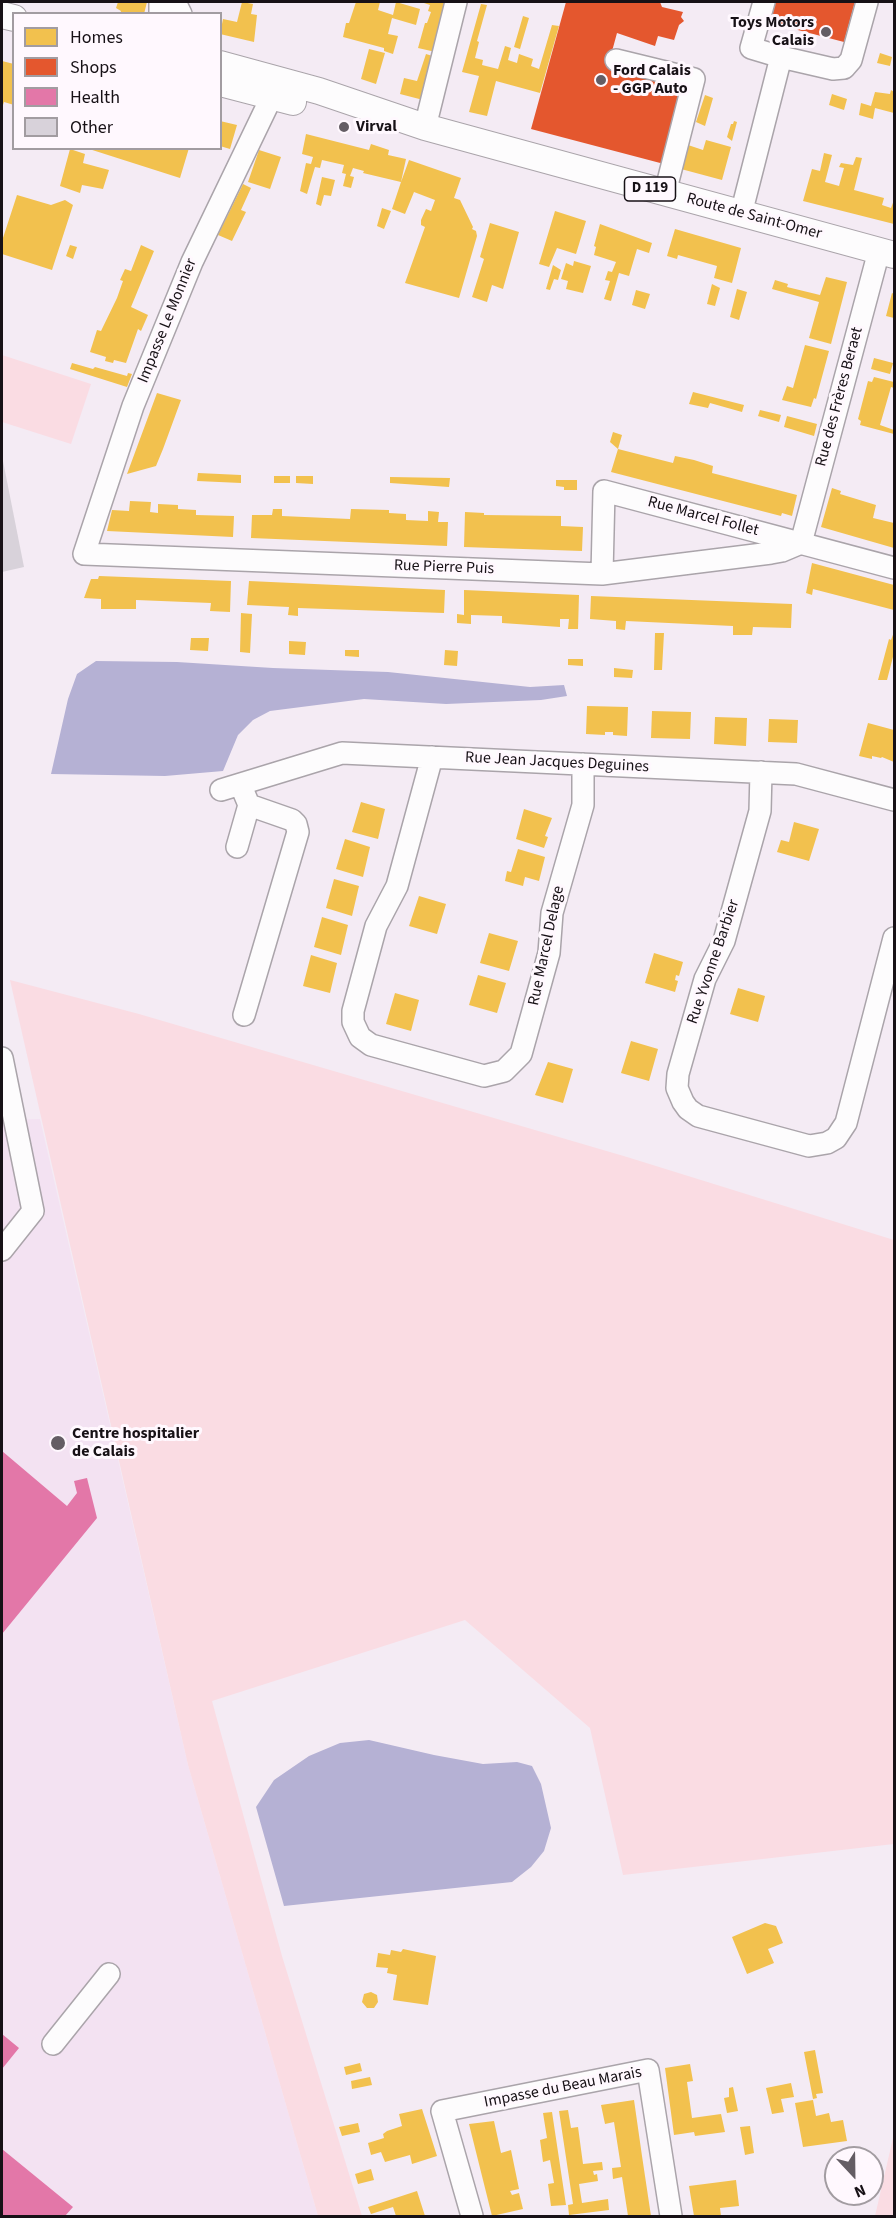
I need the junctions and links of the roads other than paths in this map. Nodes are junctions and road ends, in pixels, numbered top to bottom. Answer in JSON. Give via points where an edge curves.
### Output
{"nodes":[{"id":1,"x":456,"y":2,"type":"edge"},
{"id":2,"x":764,"y":2,"type":"edge"},
{"id":3,"x":867,"y":2,"type":"edge"},
{"id":4,"x":781,"y":57,"type":"junction"},
{"id":5,"x":616,"y":60,"type":"dead end"},
{"id":6,"x":222,"y":65,"type":"edge"},
{"id":7,"x":222,"y":84,"type":"edge"},
{"id":8,"x":272,"y":96,"type":"junction"},
{"id":9,"x":416,"y":124,"type":"junction"},
{"id":10,"x":665,"y":193,"type":"junction"},
{"id":11,"x":741,"y":214,"type":"junction"},
{"id":12,"x":887,"y":253,"type":"edge"},
{"id":13,"x":801,"y":543,"type":"junction"},
{"id":14,"x":84,"y":554,"type":"joint"},
{"id":15,"x":894,"y":568,"type":"edge"},
{"id":16,"x":602,"y":574,"type":"junction"},
{"id":17,"x":432,"y":757,"type":"junction"},
{"id":18,"x":583,"y":764,"type":"junction"},
{"id":19,"x":761,"y":772,"type":"junction"},
{"id":20,"x":894,"y":800,"type":"edge"},
{"id":21,"x":249,"y":805,"type":"junction"},
{"id":22,"x":237,"y":847,"type":"dead end"},
{"id":23,"x":894,"y":938,"type":"edge"},
{"id":24,"x":244,"y":1016,"type":"dead end"},
{"id":25,"x":2,"y":1058,"type":"edge"},
{"id":26,"x":2,"y":1250,"type":"edge"},
{"id":27,"x":109,"y":1974,"type":"dead end"},
{"id":28,"x":53,"y":2044,"type":"dead end"},
{"id":29,"x":472,"y":2217,"type":"edge"},
{"id":30,"x":671,"y":2217,"type":"edge"}],
"edges":[{"from":1,"to":9,"type":"street"},
{"from":2,"to":4,"type":"street","via":[[751,48]]},
{"from":3,"to":4,"type":"street","via":[[851,60],[844,68]]},
{"from":4,"to":11,"type":"street"},
{"from":5,"to":10,"type":"street","via":[[694,79]]},
{"from":6,"to":9,"type":"main road","name":"Route de Saint-Omer","number":"D 119","via":[[319,91]]},
{"from":7,"to":8,"type":"main road","name":"Route de Saint-Omer","number":"D 119"},
{"from":8,"to":9,"type":"main road","name":"Route de Saint-Omer","number":"D 119","via":[[347,114]]},
{"from":8,"to":14,"type":"street","name":"Impasse Le Monnier","via":[[187,273],[133,406]]},
{"from":9,"to":10,"type":"main road","name":"Route de Saint-Omer","number":"D 119"},
{"from":10,"to":11,"type":"main road","name":"Route de Saint-Omer","number":"D 119"},
{"from":11,"to":12,"type":"main road","name":"Route de Saint-Omer","number":"D 119"},
{"from":12,"to":13,"type":"street","name":"Rue des Frères Beraet"},
{"from":13,"to":15,"type":"street","name":"Rue Marcel Follet"},
{"from":13,"to":16,"type":"street","name":"Rue Pierre Puis","via":[[771,553]]},
{"from":13,"to":16,"type":"street","name":"Rue Marcel Follet","via":[[604,491]]},
{"from":14,"to":16,"type":"street","name":"Rue Pierre Puis"},
{"from":17,"to":18,"type":"street","name":"Rue Jean Jacques Deguines"},
{"from":17,"to":18,"type":"street","name":"Rue Marcel Delage","via":[[397,886],[376,926],[353,1022],[360,1037],[371,1046],[484,1076],[504,1071],[521,1054],[549,953],[552,913],[583,805]]},
{"from":17,"to":21,"type":"street","name":"Rue Jean Jacques Deguines","via":[[342,753],[230,787]]},
{"from":18,"to":19,"type":"street","name":"Rue Jean Jacques Deguines"},
{"from":19,"to":20,"type":"street","name":"Rue Jean Jacques Deguines","via":[[796,774]]},
{"from":19,"to":23,"type":"street","name":"Rue Yvonne Barbier","via":[[760,811],[724,941],[705,979],[678,1074],[682,1102],[698,1116],[809,1146],[836,1138],[846,1123]]},
{"from":21,"to":22,"type":"street"},
{"from":21,"to":24,"type":"street","via":[[292,820],[297,832]]},
{"from":25,"to":26,"type":"street","via":[[33,1211]]},
{"from":27,"to":28,"type":"street"},
{"from":29,"to":30,"type":"street","name":"Impasse du Beau Marais","via":[[442,2111],[648,2070]]}]}
